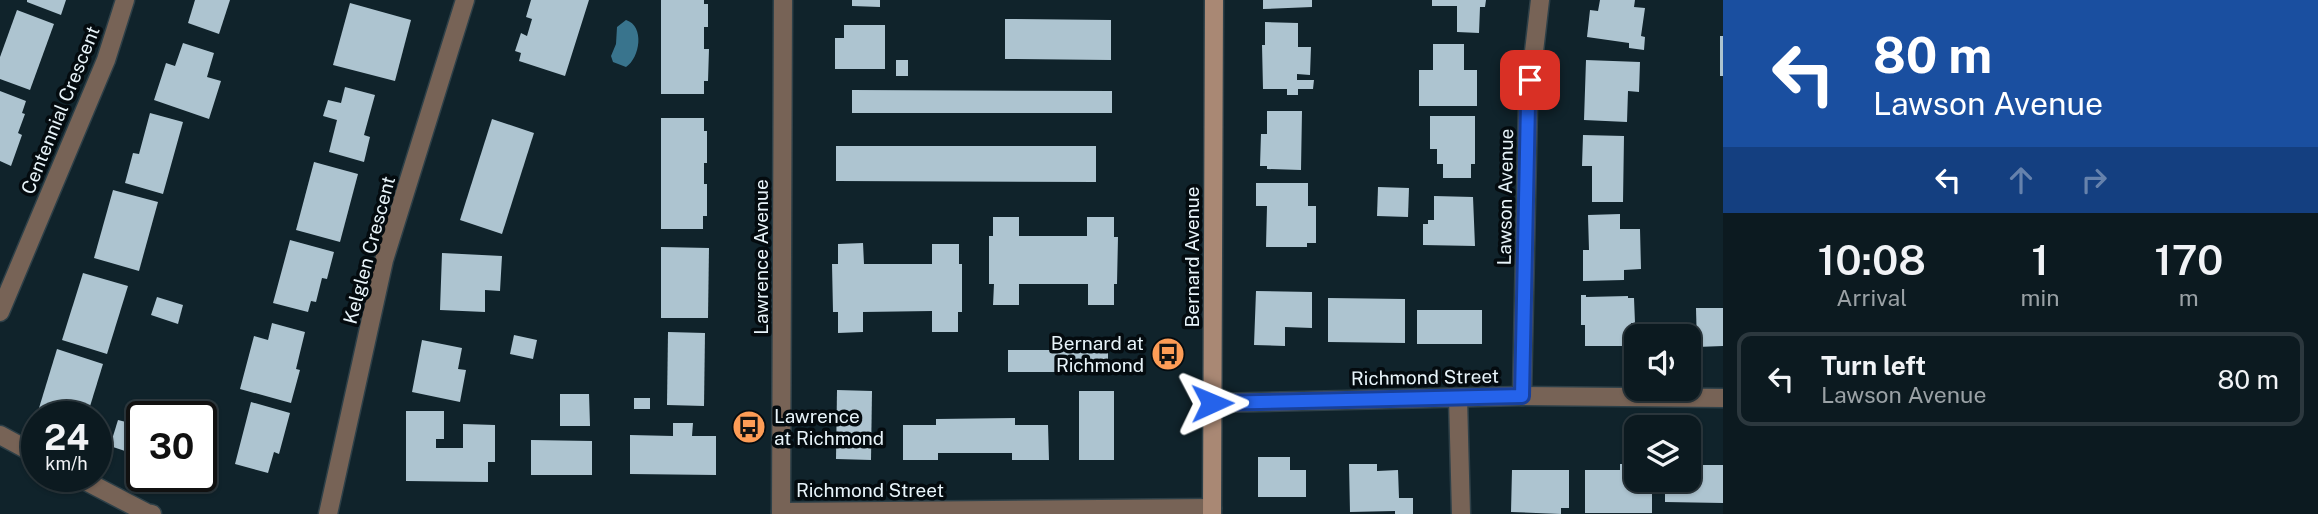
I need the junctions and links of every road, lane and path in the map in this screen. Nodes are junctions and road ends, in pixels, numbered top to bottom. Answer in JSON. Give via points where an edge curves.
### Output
{"nodes":[{"id":1,"x":125,"y":0,"type":"edge"},
{"id":2,"x":465,"y":0,"type":"edge"},
{"id":3,"x":783,"y":0,"type":"edge"},
{"id":4,"x":1214,"y":0,"type":"edge"},
{"id":5,"x":1540,"y":0,"type":"edge"},
{"id":6,"x":0,"y":312,"type":"edge"},
{"id":7,"x":1522,"y":396,"type":"junction"},
{"id":8,"x":1458,"y":398,"type":"junction"},
{"id":9,"x":1723,"y":398,"type":"edge"},
{"id":10,"x":1212,"y":403,"type":"junction"},
{"id":11,"x":0,"y":435,"type":"edge"},
{"id":12,"x":21,"y":446,"type":"edge"},
{"id":13,"x":107,"y":492,"type":"edge"},
{"id":14,"x":1212,"y":511,"type":"edge"},
{"id":15,"x":781,"y":513,"type":"edge"},
{"id":16,"x":152,"y":514,"type":"edge"},
{"id":17,"x":328,"y":514,"type":"edge"},
{"id":18,"x":1461,"y":514,"type":"edge"}],
"edges":[{"from":1,"to":6,"type":"street","name":"Centennial Crescent","via":[[106,60]]},
{"from":2,"to":17,"type":"street","name":"Kelglen Crescent","via":[[384,260]]},
{"from":3,"to":15,"type":"street","name":"Lawrence Avenue"},
{"from":4,"to":10,"type":"street","name":"Bernard Avenue"},
{"from":5,"to":7,"type":"street","name":"Lawson Avenue","via":[[1528,103]]},
{"from":7,"to":8,"type":"street","name":"Richmond Street"},
{"from":7,"to":9,"type":"street","name":"Richmond Street"},
{"from":8,"to":10,"type":"street","name":"Richmond Street"},
{"from":8,"to":18,"type":"street"},
{"from":10,"to":14,"type":"street","name":"Bernard Avenue"},
{"from":11,"to":12,"type":"street"},
{"from":13,"to":16,"type":"street"},
{"from":14,"to":15,"type":"street","name":"Richmond Street"}]}
